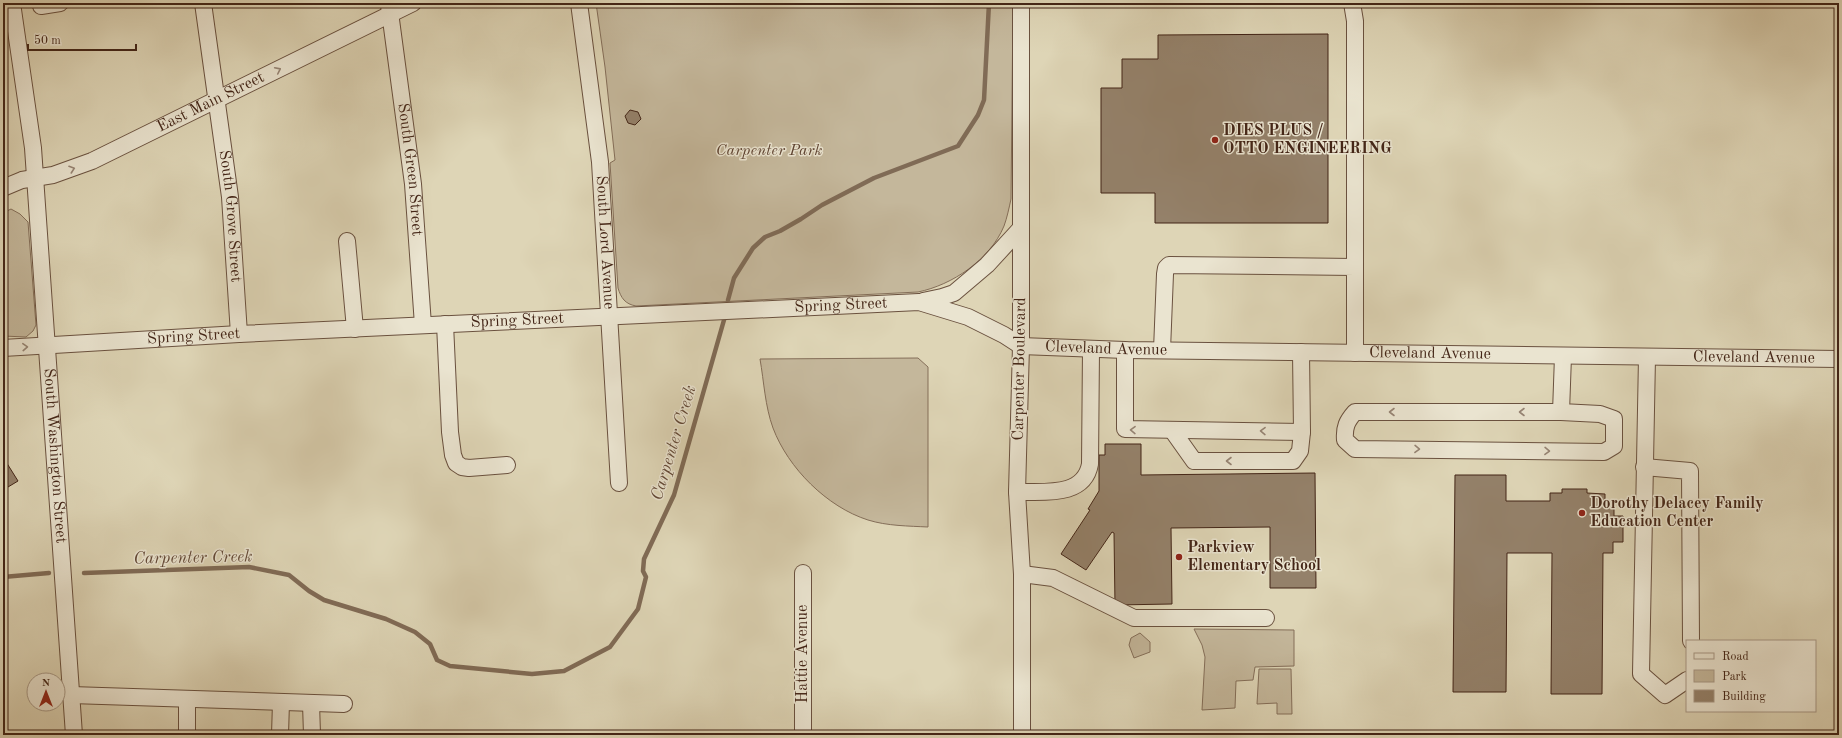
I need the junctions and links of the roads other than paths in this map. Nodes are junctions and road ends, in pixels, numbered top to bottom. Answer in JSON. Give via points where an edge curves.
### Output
{"nodes":[{"id":1,"x":12,"y":3,"type":"edge"},
{"id":2,"x":60,"y":3,"type":"edge"},
{"id":3,"x":203,"y":3,"type":"edge"},
{"id":4,"x":413,"y":3,"type":"edge"},
{"id":5,"x":579,"y":3,"type":"edge"},
{"id":6,"x":1021,"y":3,"type":"edge"},
{"id":7,"x":1352,"y":3,"type":"edge"},
{"id":8,"x":41,"y":6,"type":"dead end"},
{"id":9,"x":390,"y":9,"type":"edge"},
{"id":10,"x":217,"y":100,"type":"junction"},
{"id":11,"x":34,"y":177,"type":"junction"},
{"id":12,"x":3,"y":188,"type":"edge"},
{"id":13,"x":1021,"y":228,"type":"junction"},
{"id":14,"x":347,"y":241,"type":"dead end"},
{"id":15,"x":1355,"y":267,"type":"junction"},
{"id":16,"x":919,"y":302,"type":"junction"},
{"id":17,"x":610,"y":316,"type":"junction"},
{"id":18,"x":445,"y":324,"type":"junction"},
{"id":19,"x":423,"y":325,"type":"junction"},
{"id":20,"x":355,"y":329,"type":"junction"},
{"id":21,"x":238,"y":334,"type":"junction"},
{"id":22,"x":47,"y":346,"type":"junction"},
{"id":23,"x":1021,"y":346,"type":"junction"},
{"id":24,"x":3,"y":348,"type":"edge"},
{"id":25,"x":1091,"y":349,"type":"junction"},
{"id":26,"x":1125,"y":350,"type":"junction"},
{"id":27,"x":1162,"y":350,"type":"junction"},
{"id":28,"x":1301,"y":352,"type":"junction"},
{"id":29,"x":1355,"y":353,"type":"junction"},
{"id":30,"x":1563,"y":356,"type":"junction"},
{"id":31,"x":1646,"y":357,"type":"junction"},
{"id":32,"x":1839,"y":359,"type":"edge"},
{"id":33,"x":1561,"y":412,"type":"junction"},
{"id":34,"x":1172,"y":430,"type":"junction"},
{"id":35,"x":1302,"y":432,"type":"junction"},
{"id":36,"x":507,"y":465,"type":"dead end"},
{"id":37,"x":1644,"y":467,"type":"junction"},
{"id":38,"x":619,"y":483,"type":"dead end"},
{"id":39,"x":1017,"y":492,"type":"junction"},
{"id":40,"x":804,"y":573,"type":"dead end"},
{"id":41,"x":1022,"y":574,"type":"junction"},
{"id":42,"x":1266,"y":618,"type":"dead end"},
{"id":43,"x":1691,"y":640,"type":"edge"},
{"id":44,"x":1686,"y":681,"type":"edge"},
{"id":45,"x":71,"y":695,"type":"junction"},
{"id":46,"x":187,"y":699,"type":"junction"},
{"id":47,"x":280,"y":702,"type":"junction"},
{"id":48,"x":311,"y":703,"type":"junction"},
{"id":49,"x":344,"y":704,"type":"dead end"},
{"id":50,"x":74,"y":735,"type":"edge"},
{"id":51,"x":187,"y":735,"type":"edge"},
{"id":52,"x":280,"y":735,"type":"edge"},
{"id":53,"x":312,"y":735,"type":"edge"},
{"id":54,"x":803,"y":735,"type":"edge"},
{"id":55,"x":1022,"y":735,"type":"edge"}],
"edges":[{"from":1,"to":11,"type":"street","name":"South Washington Street","via":[[33,148]]},
{"from":2,"to":8,"type":"street"},
{"from":3,"to":10,"type":"street","name":"South Grove Street"},
{"from":4,"to":9,"type":"street","name":"East Main Street"},
{"from":5,"to":17,"type":"street","name":"South Lord Avenue","via":[[600,162]]},
{"from":6,"to":13,"type":"street","name":"Carpenter Boulevard"},
{"from":7,"to":15,"type":"street","via":[[1355,21]]},
{"from":10,"to":9,"type":"street","name":"East Main Street","one_way":true},
{"from":9,"to":19,"type":"street","name":"South Green Street","via":[[413,184]]},
{"from":11,"to":10,"type":"street","name":"East Main Street","one_way":true,"via":[[53,175],[83,165]]},
{"from":10,"to":21,"type":"street","name":"South Grove Street","via":[[231,208]]},
{"from":11,"to":12,"type":"street","name":"East Main Street"},
{"from":11,"to":22,"type":"street","name":"South Washington Street"},
{"from":13,"to":16,"type":"street","via":[[992,260],[954,292]]},
{"from":13,"to":23,"type":"street","name":"Carpenter Boulevard"},
{"from":14,"to":20,"type":"street"},
{"from":15,"to":27,"type":"street","via":[[1170,265],[1164,274]]},
{"from":15,"to":29,"type":"street"},
{"from":16,"to":17,"type":"street","name":"Spring Street"},
{"from":16,"to":23,"type":"street","name":"Spring Street","via":[[968,317]]},
{"from":17,"to":18,"type":"street","name":"Spring Street"},
{"from":17,"to":38,"type":"street","name":"South Lord Avenue"},
{"from":18,"to":19,"type":"street","name":"Spring Street"},
{"from":18,"to":36,"type":"street","via":[[450,432],[456,463],[469,468]]},
{"from":19,"to":20,"type":"street","name":"Spring Street"},
{"from":20,"to":21,"type":"street","name":"Spring Street"},
{"from":21,"to":22,"type":"street","name":"Spring Street"},
{"from":24,"to":22,"type":"street","name":"Spring Street","one_way":true},
{"from":22,"to":45,"type":"street","name":"South Washington Street"},
{"from":23,"to":25,"type":"street","name":"Cleveland Avenue"},
{"from":23,"to":39,"type":"street","name":"Carpenter Boulevard"},
{"from":25,"to":26,"type":"street","name":"Cleveland Avenue"},
{"from":25,"to":39,"type":"street","via":[[1090,464],[1086,478],[1068,489]]},
{"from":26,"to":27,"type":"street","name":"Cleveland Avenue"},
{"from":34,"to":26,"type":"street","one_way":true,"via":[[1125,430]]},
{"from":27,"to":28,"type":"street","name":"Cleveland Avenue"},
{"from":28,"to":29,"type":"street","name":"Cleveland Avenue"},
{"from":28,"to":35,"type":"street"},
{"from":29,"to":30,"type":"street","name":"Cleveland Avenue"},
{"from":30,"to":31,"type":"street","name":"Cleveland Avenue"},
{"from":30,"to":33,"type":"street"},
{"from":31,"to":32,"type":"street","name":"Cleveland Avenue"},
{"from":31,"to":37,"type":"street"},
{"from":33,"to":33,"type":"street","one_way":true,"via":[[1354,412],[1347,420],[1345,440],[1355,449],[1604,452],[1614,446],[1614,419],[1600,414]]},
{"from":35,"to":34,"type":"street","one_way":true},
{"from":35,"to":34,"type":"street","one_way":true,"via":[[1300,451],[1293,461],[1194,461]]},
{"from":37,"to":43,"type":"street","via":[[1690,471]]},
{"from":37,"to":44,"type":"street","via":[[1641,674],[1665,695]]},
{"from":39,"to":41,"type":"street","name":"Carpenter Boulevard"},
{"from":40,"to":54,"type":"street","name":"Hattie Avenue"},
{"from":41,"to":42,"type":"street","via":[[1054,578],[1134,618]]},
{"from":41,"to":55,"type":"street","name":"Carpenter Boulevard"},
{"from":45,"to":46,"type":"street"},
{"from":45,"to":50,"type":"street","name":"South Washington Street"},
{"from":46,"to":47,"type":"street"},
{"from":46,"to":51,"type":"street"},
{"from":47,"to":48,"type":"street"},
{"from":47,"to":52,"type":"street"},
{"from":48,"to":49,"type":"street"},
{"from":48,"to":53,"type":"street"}]}
